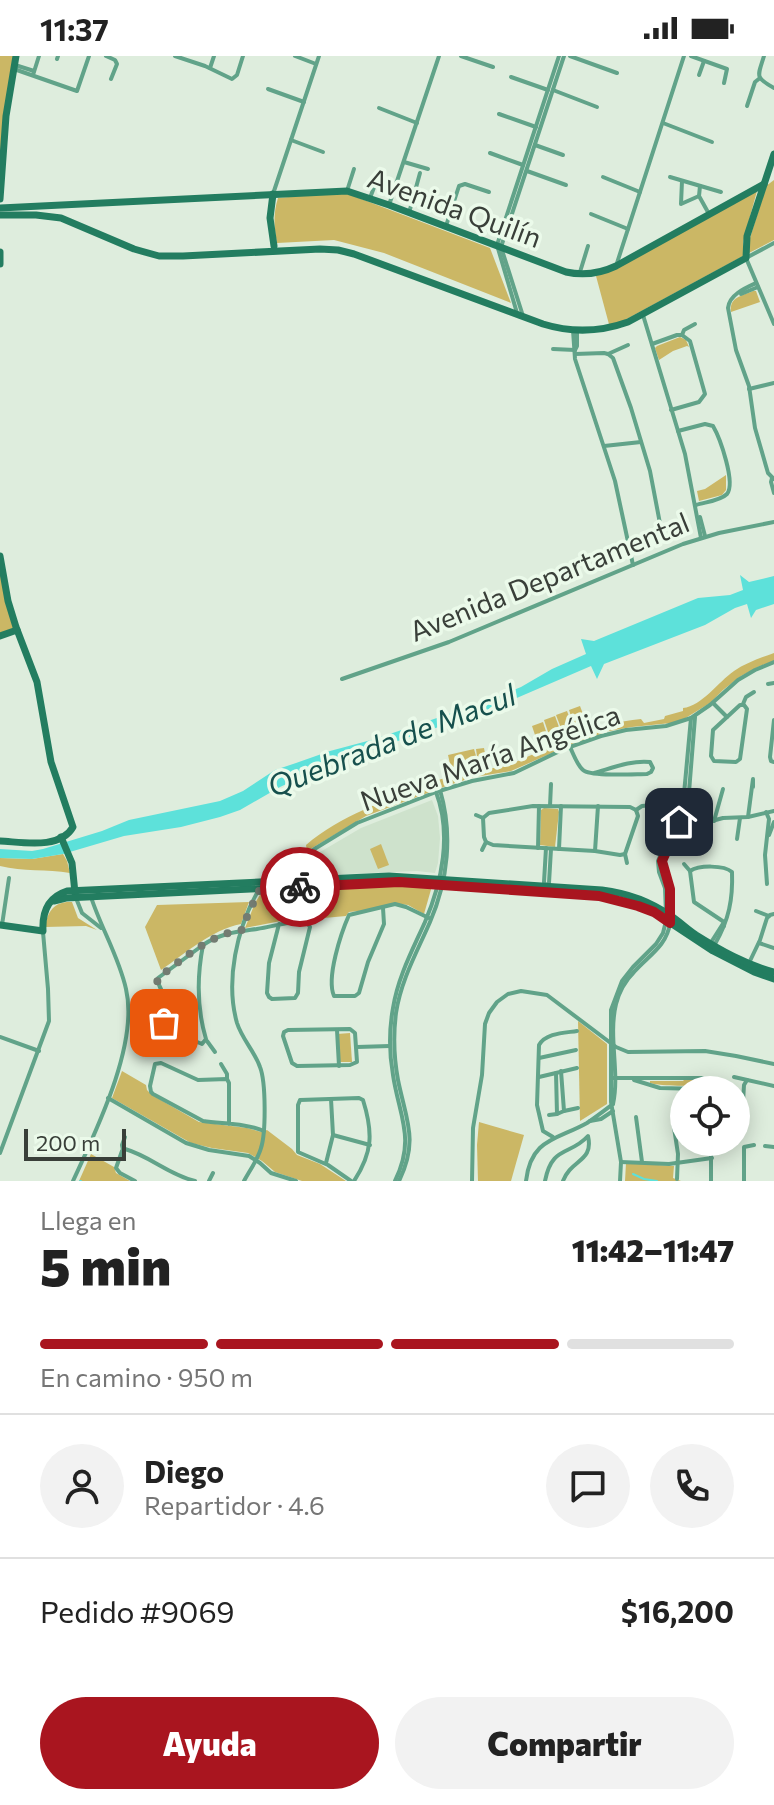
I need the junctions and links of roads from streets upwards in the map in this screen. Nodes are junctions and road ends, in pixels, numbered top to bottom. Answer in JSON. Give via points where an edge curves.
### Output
{"nodes":[{"id":1,"x":39,"y":56,"type":"edge"},
{"id":2,"x":89,"y":56,"type":"edge"},
{"id":3,"x":106,"y":56,"type":"edge"},
{"id":4,"x":175,"y":56,"type":"edge"},
{"id":5,"x":214,"y":56,"type":"edge"},
{"id":6,"x":243,"y":56,"type":"edge"},
{"id":7,"x":295,"y":56,"type":"edge"},
{"id":8,"x":319,"y":56,"type":"edge"},
{"id":9,"x":439,"y":56,"type":"edge"},
{"id":10,"x":461,"y":56,"type":"edge"},
{"id":11,"x":564,"y":56,"type":"edge"},
{"id":12,"x":684,"y":56,"type":"edge"},
{"id":13,"x":691,"y":56,"type":"edge"},
{"id":14,"x":764,"y":56,"type":"edge"},
{"id":15,"x":704,"y":61,"type":"junction"},
{"id":16,"x":15,"y":63,"type":"edge"},
{"id":17,"x":316,"y":64,"type":"junction"},
{"id":18,"x":493,"y":67,"type":"dead end"},
{"id":19,"x":210,"y":68,"type":"junction"},
{"id":20,"x":33,"y":73,"type":"junction"},
{"id":21,"x":617,"y":73,"type":"dead end"},
{"id":22,"x":699,"y":75,"type":"dead end"},
{"id":23,"x":511,"y":77,"type":"dead end"},
{"id":24,"x":760,"y":78,"type":"junction"},
{"id":25,"x":111,"y":79,"type":"dead end"},
{"id":26,"x":724,"y":83,"type":"dead end"},
{"id":27,"x":772,"y":87,"type":"edge"},
{"id":28,"x":268,"y":89,"type":"dead end"},
{"id":29,"x":550,"y":90,"type":"junction"},
{"id":30,"x":304,"y":102,"type":"junction"},
{"id":31,"x":747,"y":106,"type":"dead end"},
{"id":32,"x":597,"y":107,"type":"dead end"},
{"id":33,"x":379,"y":108,"type":"dead end"},
{"id":34,"x":499,"y":114,"type":"dead end"},
{"id":35,"x":417,"y":123,"type":"junction"},
{"id":36,"x":663,"y":123,"type":"junction"},
{"id":37,"x":536,"y":127,"type":"junction"},
{"id":38,"x":291,"y":140,"type":"junction"},
{"id":39,"x":534,"y":141,"type":"junction"},
{"id":40,"x":712,"y":142,"type":"dead end"},
{"id":41,"x":323,"y":152,"type":"dead end"},
{"id":42,"x":490,"y":153,"type":"dead end"},
{"id":43,"x":774,"y":154,"type":"edge"},
{"id":44,"x":563,"y":155,"type":"dead end"},
{"id":45,"x":404,"y":162,"type":"junction"},
{"id":46,"x":525,"y":168,"type":"junction"},
{"id":47,"x":354,"y":169,"type":"dead end"},
{"id":48,"x":428,"y":169,"type":"dead end"},
{"id":49,"x":420,"y":173,"type":"dead end"},
{"id":50,"x":379,"y":174,"type":"dead end"},
{"id":51,"x":603,"y":177,"type":"dead end"},
{"id":52,"x":670,"y":177,"type":"dead end"},
{"id":53,"x":774,"y":178,"type":"edge"},
{"id":54,"x":1,"y":179,"type":"edge"},
{"id":55,"x":682,"y":181,"type":"junction"},
{"id":56,"x":764,"y":184,"type":"junction"},
{"id":57,"x":566,"y":185,"type":"dead end"},
{"id":58,"x":700,"y":186,"type":"junction"},
{"id":59,"x":347,"y":191,"type":"junction"},
{"id":60,"x":489,"y":192,"type":"dead end"},
{"id":61,"x":640,"y":192,"type":"junction"},
{"id":62,"x":721,"y":192,"type":"dead end"},
{"id":63,"x":273,"y":194,"type":"junction"},
{"id":64,"x":699,"y":196,"type":"junction"},
{"id":65,"x":370,"y":198,"type":"junction"},
{"id":66,"x":0,"y":199,"type":"edge"},
{"id":67,"x":681,"y":204,"type":"junction"},
{"id":68,"x":389,"y":205,"type":"junction"},
{"id":69,"x":0,"y":208,"type":"edge"},
{"id":70,"x":676,"y":209,"type":"dead end"},
{"id":71,"x":40,"y":210,"type":"junction"},
{"id":72,"x":409,"y":213,"type":"junction"},
{"id":73,"x":591,"y":214,"type":"dead end"},
{"id":74,"x":709,"y":214,"type":"junction"},
{"id":75,"x":0,"y":215,"type":"edge"},
{"id":76,"x":446,"y":226,"type":"junction"},
{"id":77,"x":628,"y":229,"type":"junction"},
{"id":78,"x":774,"y":243,"type":"edge"},
{"id":79,"x":274,"y":246,"type":"junction"},
{"id":80,"x":499,"y":246,"type":"junction"},
{"id":81,"x":588,"y":246,"type":"dead end"},
{"id":82,"x":285,"y":251,"type":"junction"},
{"id":83,"x":0,"y":252,"type":"edge"},
{"id":84,"x":266,"y":253,"type":"junction"},
{"id":85,"x":746,"y":258,"type":"junction"},
{"id":86,"x":0,"y":264,"type":"edge"},
{"id":87,"x":616,"y":266,"type":"junction"},
{"id":88,"x":580,"y":275,"type":"junction"},
{"id":89,"x":757,"y":285,"type":"junction"},
{"id":90,"x":646,"y":314,"type":"junction"},
{"id":91,"x":520,"y":315,"type":"junction"},
{"id":92,"x":695,"y":324,"type":"dead end"},
{"id":93,"x":774,"y":324,"type":"edge"},
{"id":94,"x":575,"y":330,"type":"junction"},
{"id":95,"x":682,"y":335,"type":"junction"},
{"id":96,"x":652,"y":344,"type":"junction"},
{"id":97,"x":628,"y":345,"type":"dead end"},
{"id":98,"x":553,"y":349,"type":"dead end"},
{"id":99,"x":575,"y":351,"type":"junction"},
{"id":100,"x":608,"y":354,"type":"junction"},
{"id":101,"x":774,"y":381,"type":"edge"},
{"id":102,"x":749,"y":389,"type":"junction"},
{"id":103,"x":671,"y":410,"type":"junction"},
{"id":104,"x":678,"y":431,"type":"junction"},
{"id":105,"x":641,"y":442,"type":"junction"},
{"id":106,"x":604,"y":446,"type":"junction"},
{"id":107,"x":773,"y":478,"type":"edge"},
{"id":108,"x":774,"y":493,"type":"edge"},
{"id":109,"x":697,"y":508,"type":"junction"},
{"id":110,"x":774,"y":522,"type":"edge"},
{"id":111,"x":703,"y":537,"type":"junction"},
{"id":112,"x":629,"y":551,"type":"junction"},
{"id":113,"x":0,"y":556,"type":"edge"},
{"id":114,"x":633,"y":565,"type":"junction"},
{"id":115,"x":17,"y":630,"type":"junction"},
{"id":116,"x":0,"y":636,"type":"edge"},
{"id":117,"x":774,"y":662,"type":"edge"},
{"id":118,"x":342,"y":679,"type":"dead end"},
{"id":119,"x":754,"y":692,"type":"dead end"},
{"id":120,"x":713,"y":703,"type":"junction"},
{"id":121,"x":743,"y":704,"type":"junction"},
{"id":122,"x":693,"y":717,"type":"junction"},
{"id":123,"x":727,"y":717,"type":"junction"},
{"id":124,"x":774,"y":720,"type":"edge"},
{"id":125,"x":773,"y":734,"type":"edge"},
{"id":126,"x":570,"y":747,"type":"junction"},
{"id":127,"x":774,"y":762,"type":"edge"},
{"id":128,"x":594,"y":773,"type":"junction"},
{"id":129,"x":551,"y":784,"type":"dead end"},
{"id":130,"x":753,"y":787,"type":"dead end"},
{"id":131,"x":723,"y":789,"type":"dead end"},
{"id":132,"x":438,"y":791,"type":"junction"},
{"id":133,"x":653,"y":805,"type":"dead end"},
{"id":134,"x":539,"y":806,"type":"junction"},
{"id":135,"x":550,"y":806,"type":"junction"},
{"id":136,"x":561,"y":806,"type":"junction"},
{"id":137,"x":598,"y":806,"type":"junction"},
{"id":138,"x":636,"y":810,"type":"junction"},
{"id":139,"x":774,"y":811,"type":"edge"},
{"id":140,"x":766,"y":812,"type":"junction"},
{"id":141,"x":682,"y":814,"type":"junction"},
{"id":142,"x":476,"y":815,"type":"dead end"},
{"id":143,"x":748,"y":817,"type":"junction"},
{"id":144,"x":483,"y":818,"type":"junction"},
{"id":145,"x":740,"y":818,"type":"junction"},
{"id":146,"x":691,"y":821,"type":"junction"},
{"id":147,"x":679,"y":822,"type":"junction"},
{"id":148,"x":711,"y":822,"type":"junction"},
{"id":149,"x":774,"y":822,"type":"edge"},
{"id":150,"x":767,"y":837,"type":"junction"},
{"id":151,"x":65,"y":838,"type":"junction"},
{"id":152,"x":706,"y":839,"type":"dead end"},
{"id":153,"x":737,"y":839,"type":"dead end"},
{"id":154,"x":0,"y":841,"type":"edge"},
{"id":155,"x":486,"y":842,"type":"junction"},
{"id":156,"x":538,"y":848,"type":"junction"},
{"id":157,"x":548,"y":848,"type":"junction"},
{"id":158,"x":559,"y":849,"type":"junction"},
{"id":159,"x":482,"y":850,"type":"dead end"},
{"id":160,"x":595,"y":851,"type":"junction"},
{"id":161,"x":625,"y":854,"type":"junction"},
{"id":162,"x":627,"y":863,"type":"dead end"},
{"id":163,"x":684,"y":864,"type":"dead end"},
{"id":164,"x":690,"y":871,"type":"junction"},
{"id":165,"x":9,"y":878,"type":"dead end"},
{"id":166,"x":440,"y":882,"type":"junction"},
{"id":167,"x":767,"y":884,"type":"dead end"},
{"id":168,"x":262,"y":886,"type":"junction"},
{"id":169,"x":545,"y":890,"type":"junction"},
{"id":170,"x":76,"y":894,"type":"junction"},
{"id":171,"x":91,"y":897,"type":"junction"},
{"id":172,"x":383,"y":908,"type":"junction"},
{"id":173,"x":756,"y":911,"type":"dead end"},
{"id":174,"x":771,"y":915,"type":"edge"},
{"id":175,"x":429,"y":918,"type":"junction"},
{"id":176,"x":668,"y":918,"type":"junction"},
{"id":177,"x":279,"y":924,"type":"junction"},
{"id":178,"x":1,"y":925,"type":"edge"},
{"id":179,"x":724,"y":926,"type":"junction"},
{"id":180,"x":242,"y":930,"type":"junction"},
{"id":181,"x":43,"y":931,"type":"junction"},
{"id":182,"x":104,"y":931,"type":"junction"},
{"id":183,"x":759,"y":943,"type":"junction"},
{"id":184,"x":203,"y":945,"type":"junction"},
{"id":185,"x":712,"y":945,"type":"junction"},
{"id":186,"x":774,"y":948,"type":"edge"},
{"id":187,"x":749,"y":963,"type":"junction"},
{"id":188,"x":774,"y":972,"type":"edge"},
{"id":189,"x":774,"y":979,"type":"edge"},
{"id":190,"x":337,"y":1030,"type":"junction"},
{"id":191,"x":577,"y":1031,"type":"dead end"},
{"id":192,"x":0,"y":1037,"type":"edge"},
{"id":193,"x":206,"y":1040,"type":"junction"},
{"id":194,"x":612,"y":1044,"type":"junction"},
{"id":195,"x":392,"y":1046,"type":"junction"},
{"id":196,"x":357,"y":1047,"type":"junction"},
{"id":197,"x":576,"y":1050,"type":"dead end"},
{"id":198,"x":39,"y":1051,"type":"junction"},
{"id":199,"x":215,"y":1052,"type":"dead end"},
{"id":200,"x":539,"y":1058,"type":"junction"},
{"id":201,"x":221,"y":1064,"type":"dead end"},
{"id":202,"x":774,"y":1064,"type":"edge"},
{"id":203,"x":339,"y":1066,"type":"junction"},
{"id":204,"x":577,"y":1068,"type":"dead end"},
{"id":205,"x":558,"y":1072,"type":"junction"},
{"id":206,"x":539,"y":1077,"type":"junction"},
{"id":207,"x":613,"y":1078,"type":"junction"},
{"id":208,"x":670,"y":1078,"type":"edge"},
{"id":209,"x":227,"y":1079,"type":"junction"},
{"id":210,"x":630,"y":1079,"type":"junction"},
{"id":211,"x":750,"y":1081,"type":"edge"},
{"id":212,"x":774,"y":1086,"type":"edge"},
{"id":213,"x":670,"y":1088,"type":"edge"},
{"id":214,"x":108,"y":1098,"type":"junction"},
{"id":215,"x":331,"y":1099,"type":"junction"},
{"id":216,"x":613,"y":1104,"type":"junction"},
{"id":217,"x":578,"y":1108,"type":"dead end"},
{"id":218,"x":564,"y":1111,"type":"junction"},
{"id":219,"x":613,"y":1111,"type":"junction"},
{"id":220,"x":557,"y":1114,"type":"junction"},
{"id":221,"x":549,"y":1115,"type":"dead end"},
{"id":222,"x":636,"y":1117,"type":"dead end"},
{"id":223,"x":587,"y":1122,"type":"junction"},
{"id":224,"x":229,"y":1124,"type":"junction"},
{"id":225,"x":264,"y":1131,"type":"junction"},
{"id":226,"x":333,"y":1135,"type":"junction"},
{"id":227,"x":588,"y":1136,"type":"junction"},
{"id":228,"x":125,"y":1137,"type":"dead end"},
{"id":229,"x":553,"y":1137,"type":"junction"},
{"id":230,"x":370,"y":1145,"type":"junction"},
{"id":231,"x":754,"y":1145,"type":"dead end"},
{"id":232,"x":765,"y":1146,"type":"dead end"},
{"id":233,"x":774,"y":1147,"type":"edge"},
{"id":234,"x":123,"y":1150,"type":"junction"},
{"id":235,"x":0,"y":1153,"type":"edge"},
{"id":236,"x":677,"y":1156,"type":"edge"},
{"id":237,"x":712,"y":1158,"type":"joint"},
{"id":238,"x":256,"y":1160,"type":"junction"},
{"id":239,"x":621,"y":1162,"type":"junction"},
{"id":240,"x":642,"y":1162,"type":"junction"},
{"id":241,"x":678,"y":1162,"type":"junction"},
{"id":242,"x":326,"y":1164,"type":"junction"},
{"id":243,"x":213,"y":1173,"type":"dead end"},
{"id":244,"x":677,"y":1179,"type":"edge"},
{"id":245,"x":73,"y":1181,"type":"edge"},
{"id":246,"x":135,"y":1181,"type":"edge"},
{"id":247,"x":195,"y":1181,"type":"edge"},
{"id":248,"x":209,"y":1181,"type":"edge"},
{"id":249,"x":244,"y":1181,"type":"edge"},
{"id":250,"x":296,"y":1181,"type":"edge"},
{"id":251,"x":353,"y":1181,"type":"edge"},
{"id":252,"x":397,"y":1181,"type":"edge"},
{"id":253,"x":472,"y":1181,"type":"edge"},
{"id":254,"x":526,"y":1181,"type":"edge"},
{"id":255,"x":545,"y":1181,"type":"edge"},
{"id":256,"x":563,"y":1181,"type":"edge"},
{"id":257,"x":620,"y":1181,"type":"edge"},
{"id":258,"x":711,"y":1181,"type":"edge"},
{"id":259,"x":744,"y":1181,"type":"edge"}],
"edges":[{"from":1,"to":20,"type":"street"},
{"from":2,"to":20,"type":"street","via":[[77,91]]},
{"from":3,"to":25,"type":"street","via":[[117,64]]},
{"from":4,"to":19,"type":"street"},
{"from":5,"to":19,"type":"street"},
{"from":6,"to":19,"type":"street","via":[[234,79]]},
{"from":7,"to":17,"type":"street"},
{"from":8,"to":17,"type":"street"},
{"from":9,"to":35,"type":"street"},
{"from":10,"to":18,"type":"street"},
{"from":11,"to":21,"type":"street"},
{"from":11,"to":29,"type":"street"},
{"from":12,"to":36,"type":"street"},
{"from":13,"to":15,"type":"street"},
{"from":14,"to":24,"type":"street"},
{"from":15,"to":22,"type":"street"},
{"from":15,"to":26,"type":"street","via":[[727,69]]},
{"from":16,"to":20,"type":"street"},
{"from":16,"to":54,"type":"street"},
{"from":17,"to":30,"type":"street"},
{"from":23,"to":29,"type":"street"},
{"from":24,"to":27,"type":"street"},
{"from":24,"to":31,"type":"street"},
{"from":28,"to":30,"type":"street"},
{"from":29,"to":32,"type":"street"},
{"from":29,"to":37,"type":"street"},
{"from":29,"to":39,"type":"street"},
{"from":30,"to":38,"type":"street"},
{"from":33,"to":35,"type":"street"},
{"from":34,"to":37,"type":"street"},
{"from":35,"to":45,"type":"street"},
{"from":36,"to":40,"type":"street"},
{"from":36,"to":61,"type":"street"},
{"from":37,"to":39,"type":"street"},
{"from":38,"to":41,"type":"street"},
{"from":38,"to":63,"type":"street"},
{"from":39,"to":44,"type":"street"},
{"from":39,"to":46,"type":"street"},
{"from":42,"to":46,"type":"street"},
{"from":43,"to":56,"type":"street"},
{"from":45,"to":48,"type":"street"},
{"from":45,"to":68,"type":"street"},
{"from":46,"to":57,"type":"street"},
{"from":46,"to":80,"type":"street"},
{"from":47,"to":59,"type":"street"},
{"from":49,"to":72,"type":"street"},
{"from":50,"to":65,"type":"street"},
{"from":51,"to":61,"type":"street"},
{"from":52,"to":55,"type":"street"},
{"from":53,"to":56,"type":"street"},
{"from":54,"to":66,"type":"street"},
{"from":55,"to":58,"type":"street"},
{"from":55,"to":67,"type":"street"},
{"from":56,"to":74,"type":"street"},
{"from":56,"to":85,"type":"street"},
{"from":58,"to":62,"type":"street"},
{"from":58,"to":64,"type":"street"},
{"from":59,"to":63,"type":"street","name":"Avenida Quilín"},
{"from":59,"to":65,"type":"street","name":"Avenida Quilín"},
{"from":60,"to":76,"type":"street","via":[[459,186]]},
{"from":61,"to":77,"type":"street"},
{"from":63,"to":71,"type":"street","name":"Avenida Quilín"},
{"from":63,"to":79,"type":"street"},
{"from":64,"to":67,"type":"street"},
{"from":64,"to":74,"type":"street"},
{"from":65,"to":68,"type":"street","name":"Avenida Quilín"},
{"from":67,"to":70,"type":"street"},
{"from":68,"to":72,"type":"street","name":"Avenida Quilín"},
{"from":69,"to":71,"type":"street","name":"Avenida Quilín"},
{"from":71,"to":75,"type":"street"},
{"from":71,"to":84,"type":"street","via":[[153,255]]},
{"from":72,"to":76,"type":"street","name":"Avenida Quilín"},
{"from":73,"to":77,"type":"street"},
{"from":74,"to":87,"type":"street"},
{"from":76,"to":80,"type":"street","name":"Avenida Quilín"},
{"from":77,"to":87,"type":"street"},
{"from":78,"to":85,"type":"street"},
{"from":79,"to":82,"type":"street"},
{"from":79,"to":84,"type":"street"},
{"from":80,"to":88,"type":"street","name":"Avenida Quilín"},
{"from":80,"to":91,"type":"street"},
{"from":81,"to":88,"type":"street"},
{"from":82,"to":84,"type":"street"},
{"from":82,"to":91,"type":"street","via":[[354,254]]},
{"from":83,"to":86,"type":"street"},
{"from":85,"to":89,"type":"street"},
{"from":85,"to":90,"type":"street"},
{"from":87,"to":88,"type":"street"},
{"from":89,"to":93,"type":"street"},
{"from":89,"to":102,"type":"street","via":[[728,302]]},
{"from":90,"to":94,"type":"street","via":[[609,328]]},
{"from":90,"to":96,"type":"street"},
{"from":91,"to":94,"type":"street"},
{"from":92,"to":95,"type":"street"},
{"from":94,"to":99,"type":"street"},
{"from":95,"to":96,"type":"street"},
{"from":95,"to":103,"type":"street","via":[[691,343],[705,391],[699,402]]},
{"from":96,"to":103,"type":"street"},
{"from":97,"to":100,"type":"street"},
{"from":98,"to":99,"type":"street"},
{"from":99,"to":100,"type":"street"},
{"from":99,"to":106,"type":"street"},
{"from":100,"to":105,"type":"street"},
{"from":101,"to":102,"type":"street"},
{"from":102,"to":107,"type":"street","via":[[755,428]]},
{"from":103,"to":104,"type":"street"},
{"from":104,"to":109,"type":"street"},
{"from":104,"to":109,"type":"street","via":[[712,425],[730,477],[727,494]]},
{"from":105,"to":106,"type":"street"},
{"from":105,"to":112,"type":"street","via":[[662,534]]},
{"from":106,"to":112,"type":"street"},
{"from":107,"to":108,"type":"street"},
{"from":109,"to":111,"type":"street"},
{"from":110,"to":111,"type":"street","name":"Avenida Departamental"},
{"from":111,"to":114,"type":"street","name":"Avenida Departamental"},
{"from":112,"to":114,"type":"street"},
{"from":113,"to":115,"type":"street"},
{"from":114,"to":118,"type":"street","name":"Avenida Departamental","via":[[449,642]]},
{"from":115,"to":116,"type":"street"},
{"from":115,"to":151,"type":"street","via":[[37,682],[51,762],[72,822]]},
{"from":117,"to":120,"type":"street","name":"Nueva María Angélica","via":[[743,677]]},
{"from":119,"to":121,"type":"street"},
{"from":120,"to":122,"type":"street","name":"Nueva María Angélica"},
{"from":120,"to":123,"type":"street"},
{"from":121,"to":123,"type":"street"},
{"from":121,"to":123,"type":"street","via":[[747,710],[736,762],[714,761],[711,756],[713,730]]},
{"from":122,"to":126,"type":"street","name":"Nueva María Angélica"},
{"from":122,"to":141,"type":"street","via":[[690,783]]},
{"from":122,"to":176,"type":"street","via":[[685,789],[658,859]]},
{"from":124,"to":125,"type":"street"},
{"from":125,"to":127,"type":"street"},
{"from":126,"to":128,"type":"street","via":[[582,769]]},
{"from":126,"to":132,"type":"street","name":"Nueva María Angélica","via":[[514,773]]},
{"from":128,"to":128,"type":"street","via":[[647,774],[653,768],[645,761]]},
{"from":129,"to":135,"type":"street"},
{"from":130,"to":143,"type":"street"},
{"from":131,"to":148,"type":"street"},
{"from":132,"to":166,"type":"street","via":[[449,836]]},
{"from":132,"to":168,"type":"street","name":"Nueva María Angélica","via":[[357,823]]},
{"from":133,"to":138,"type":"street"},
{"from":134,"to":135,"type":"street"},
{"from":134,"to":144,"type":"street"},
{"from":134,"to":156,"type":"street"},
{"from":135,"to":136,"type":"street"},
{"from":136,"to":137,"type":"street"},
{"from":136,"to":158,"type":"street"},
{"from":137,"to":138,"type":"street"},
{"from":137,"to":160,"type":"street"},
{"from":138,"to":161,"type":"street"},
{"from":139,"to":140,"type":"street"},
{"from":140,"to":143,"type":"street"},
{"from":140,"to":150,"type":"street"},
{"from":141,"to":146,"type":"street"},
{"from":141,"to":147,"type":"street"},
{"from":142,"to":144,"type":"street"},
{"from":143,"to":145,"type":"street"},
{"from":144,"to":155,"type":"street"},
{"from":145,"to":148,"type":"street"},
{"from":145,"to":153,"type":"street"},
{"from":146,"to":147,"type":"street"},
{"from":146,"to":148,"type":"street"},
{"from":147,"to":176,"type":"street","via":[[662,861],[670,889]]},
{"from":148,"to":152,"type":"street"},
{"from":149,"to":150,"type":"street"},
{"from":150,"to":167,"type":"street"},
{"from":151,"to":154,"type":"street"},
{"from":151,"to":170,"type":"street"},
{"from":155,"to":156,"type":"street"},
{"from":155,"to":159,"type":"street"},
{"from":156,"to":157,"type":"street"},
{"from":157,"to":158,"type":"street"},
{"from":157,"to":169,"type":"street"},
{"from":158,"to":160,"type":"street"},
{"from":160,"to":161,"type":"street"},
{"from":161,"to":162,"type":"street"},
{"from":163,"to":164,"type":"street"},
{"from":164,"to":179,"type":"street","via":[[694,902]]},
{"from":164,"to":179,"type":"street","via":[[731,869],[732,901]]},
{"from":165,"to":178,"type":"street"},
{"from":166,"to":168,"type":"street"},
{"from":166,"to":169,"type":"street"},
{"from":166,"to":175,"type":"street"},
{"from":168,"to":170,"type":"street"},
{"from":168,"to":171,"type":"street"},
{"from":168,"to":180,"type":"street"},
{"from":169,"to":176,"type":"street","via":[[615,899]]},
{"from":170,"to":171,"type":"street"},
{"from":170,"to":181,"type":"street","via":[[54,897]]},
{"from":170,"to":182,"type":"street","via":[[82,913]]},
{"from":171,"to":182,"type":"street"},
{"from":172,"to":172,"type":"street","via":[[348,916],[332,970],[334,996],[359,993],[383,927]]},
{"from":172,"to":175,"type":"street","via":[[399,905]]},
{"from":173,"to":174,"type":"street"},
{"from":174,"to":183,"type":"street"},
{"from":175,"to":195,"type":"street","via":[[403,984]]},
{"from":176,"to":185,"type":"street"},
{"from":176,"to":189,"type":"street","via":[[713,951]]},
{"from":176,"to":194,"type":"street","via":[[656,944],[619,987],[611,1010]]},
{"from":177,"to":177,"type":"street","via":[[269,963],[267,993],[272,999],[298,993],[310,927]]},
{"from":177,"to":180,"type":"street"},
{"from":178,"to":181,"type":"street"},
{"from":179,"to":185,"type":"street"},
{"from":180,"to":184,"type":"street"},
{"from":180,"to":225,"type":"street","via":[[234,968],[234,1009],[262,1072]]},
{"from":181,"to":198,"type":"street","via":[[49,1015]]},
{"from":182,"to":214,"type":"street","via":[[129,1008]]},
{"from":183,"to":186,"type":"street"},
{"from":183,"to":187,"type":"street"},
{"from":184,"to":193,"type":"street","via":[[199,979]]},
{"from":184,"to":193,"type":"street","via":[[157,983],[167,1030],[197,1044]]},
{"from":185,"to":187,"type":"street"},
{"from":187,"to":188,"type":"street"},
{"from":190,"to":196,"type":"street","via":[[354,1031]]},
{"from":190,"to":203,"type":"street"},
{"from":190,"to":203,"type":"street","via":[[288,1030],[283,1036],[294,1065]]},
{"from":191,"to":200,"type":"street","via":[[542,1039]]},
{"from":192,"to":198,"type":"street"},
{"from":193,"to":199,"type":"street"},
{"from":194,"to":202,"type":"street","via":[[632,1053],[705,1051]]},
{"from":194,"to":207,"type":"street"},
{"from":194,"to":253,"type":"street","via":[[547,995],[521,991],[497,1002],[485,1024]]},
{"from":195,"to":196,"type":"street"},
{"from":195,"to":252,"type":"street","via":[[410,1132],[408,1159]]},
{"from":196,"to":203,"type":"street","via":[[355,1063]]},
{"from":197,"to":200,"type":"street"},
{"from":198,"to":235,"type":"street"},
{"from":200,"to":206,"type":"street"},
{"from":201,"to":209,"type":"street"},
{"from":204,"to":205,"type":"street"},
{"from":205,"to":206,"type":"street"},
{"from":205,"to":218,"type":"street"},
{"from":205,"to":220,"type":"street"},
{"from":206,"to":229,"type":"street","via":[[538,1114],[543,1131]]},
{"from":207,"to":210,"type":"street"},
{"from":207,"to":216,"type":"street"},
{"from":208,"to":210,"type":"street"},
{"from":209,"to":224,"type":"street"},
{"from":209,"to":224,"type":"street","via":[[198,1080],[158,1062],[150,1089],[196,1119]]},
{"from":210,"to":213,"type":"street"},
{"from":211,"to":212,"type":"street"},
{"from":214,"to":238,"type":"street","via":[[186,1143]]},
{"from":214,"to":245,"type":"street"},
{"from":215,"to":226,"type":"street"},
{"from":215,"to":230,"type":"street","via":[[363,1100]]},
{"from":215,"to":242,"type":"street","via":[[302,1099],[298,1105],[298,1152]]},
{"from":216,"to":219,"type":"street"},
{"from":216,"to":223,"type":"street"},
{"from":217,"to":218,"type":"street"},
{"from":218,"to":220,"type":"street"},
{"from":219,"to":223,"type":"street"},
{"from":219,"to":239,"type":"street"},
{"from":220,"to":221,"type":"street"},
{"from":222,"to":240,"type":"street"},
{"from":223,"to":227,"type":"street"},
{"from":223,"to":229,"type":"street"},
{"from":224,"to":225,"type":"street"},
{"from":225,"to":238,"type":"street"},
{"from":226,"to":230,"type":"street"},
{"from":226,"to":242,"type":"street"},
{"from":227,"to":255,"type":"street","via":[[558,1155]]},
{"from":227,"to":256,"type":"street","via":[[588,1153]]},
{"from":228,"to":234,"type":"street"},
{"from":229,"to":254,"type":"street","via":[[534,1155]]},
{"from":230,"to":251,"type":"street"},
{"from":231,"to":259,"type":"street","via":[[744,1147]]},
{"from":232,"to":233,"type":"street"},
{"from":234,"to":246,"type":"street","via":[[116,1168]]},
{"from":234,"to":247,"type":"street"},
{"from":236,"to":241,"type":"street"},
{"from":237,"to":241,"type":"street"},
{"from":237,"to":258,"type":"street"},
{"from":238,"to":249,"type":"street"},
{"from":238,"to":250,"type":"street","via":[[271,1173]]},
{"from":239,"to":240,"type":"street"},
{"from":239,"to":257,"type":"street"},
{"from":240,"to":241,"type":"street"},
{"from":241,"to":244,"type":"street"},
{"from":242,"to":251,"type":"street"},
{"from":243,"to":248,"type":"street"}]}
